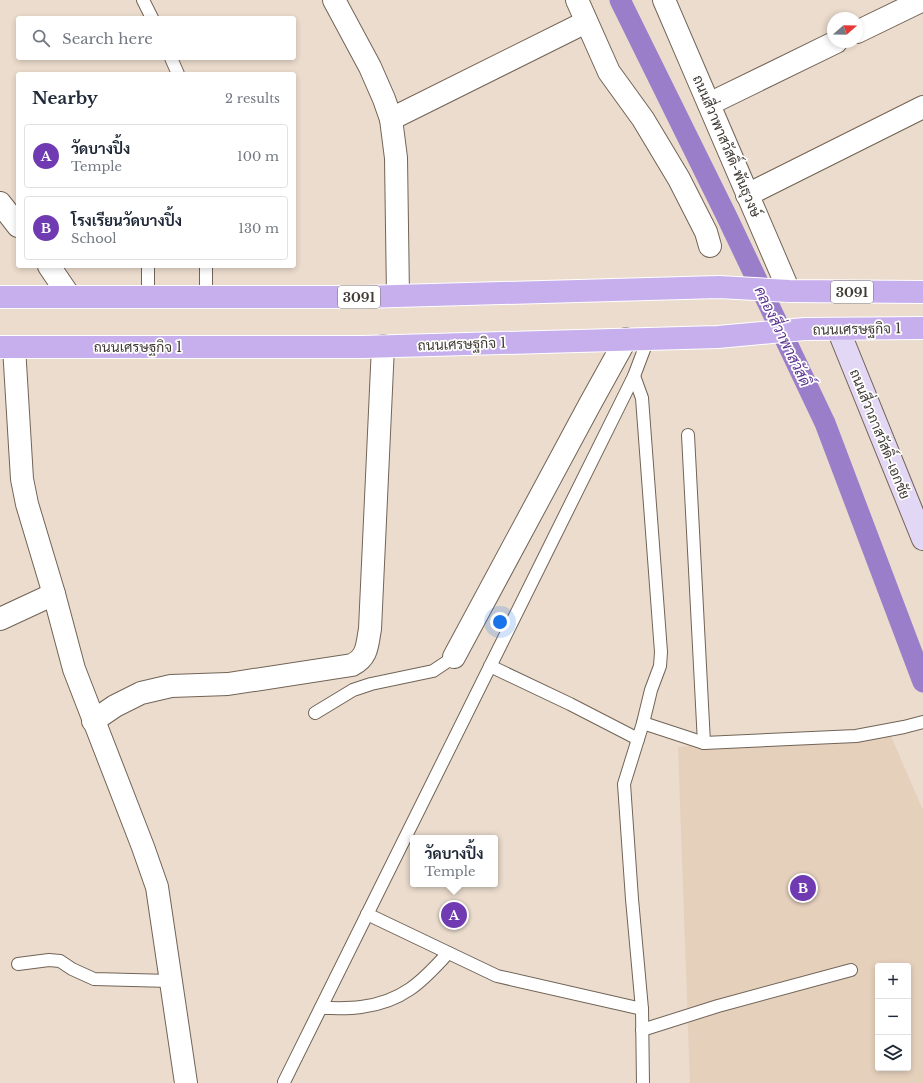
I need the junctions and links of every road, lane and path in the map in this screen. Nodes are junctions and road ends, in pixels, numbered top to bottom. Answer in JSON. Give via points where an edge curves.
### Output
{"nodes":[{"id":1,"x":143,"y":0,"type":"edge"},
{"id":2,"x":334,"y":0,"type":"edge"},
{"id":3,"x":577,"y":0,"type":"edge"},
{"id":4,"x":664,"y":0,"type":"edge"},
{"id":5,"x":923,"y":0,"type":"edge"},
{"id":6,"x":151,"y":16,"type":"edge"},
{"id":7,"x":586,"y":22,"type":"junction"},
{"id":8,"x":863,"y":29,"type":"edge"},
{"id":9,"x":827,"y":46,"type":"edge"},
{"id":10,"x":171,"y":60,"type":"edge"},
{"id":11,"x":177,"y":72,"type":"edge"},
{"id":12,"x":709,"y":104,"type":"junction"},
{"id":13,"x":923,"y":107,"type":"edge"},
{"id":14,"x":391,"y":119,"type":"junction"},
{"id":15,"x":747,"y":195,"type":"junction"},
{"id":16,"x":0,"y":203,"type":"edge"},
{"id":17,"x":16,"y":223,"type":"edge"},
{"id":18,"x":710,"y":246,"type":"dead end"},
{"id":19,"x":51,"y":268,"type":"edge"},
{"id":20,"x":148,"y":268,"type":"edge"},
{"id":21,"x":206,"y":268,"type":"edge"},
{"id":22,"x":786,"y":291,"type":"junction"},
{"id":23,"x":923,"y":292,"type":"edge"},
{"id":24,"x":398,"y":296,"type":"junction"},
{"id":25,"x":0,"y":297,"type":"edge"},
{"id":26,"x":70,"y":297,"type":"junction"},
{"id":27,"x":148,"y":297,"type":"junction"},
{"id":28,"x":206,"y":297,"type":"junction"},
{"id":29,"x":923,"y":328,"type":"edge"},
{"id":30,"x":838,"y":329,"type":"junction"},
{"id":31,"x":648,"y":339,"type":"junction"},
{"id":32,"x":626,"y":340,"type":"junction"},
{"id":33,"x":383,"y":346,"type":"junction"},
{"id":34,"x":7,"y":347,"type":"edge"},
{"id":35,"x":634,"y":376,"type":"junction"},
{"id":36,"x":688,"y":435,"type":"dead end"},
{"id":37,"x":923,"y":539,"type":"edge"},
{"id":38,"x":54,"y":594,"type":"junction"},
{"id":39,"x":0,"y":619,"type":"edge"},
{"id":40,"x":454,"y":657,"type":"joint"},
{"id":41,"x":490,"y":666,"type":"junction"},
{"id":42,"x":315,"y":713,"type":"dead end"},
{"id":43,"x":93,"y":721,"type":"junction"},
{"id":44,"x":923,"y":722,"type":"edge"},
{"id":45,"x":643,"y":723,"type":"junction"},
{"id":46,"x":638,"y":739,"type":"junction"},
{"id":47,"x":704,"y":743,"type":"junction"},
{"id":48,"x":367,"y":914,"type":"junction"},
{"id":49,"x":448,"y":953,"type":"junction"},
{"id":50,"x":18,"y":964,"type":"dead end"},
{"id":51,"x":851,"y":970,"type":"dead end"},
{"id":52,"x":170,"y":981,"type":"junction"},
{"id":53,"x":321,"y":1008,"type":"junction"},
{"id":54,"x":642,"y":1009,"type":"junction"},
{"id":55,"x":642,"y":1030,"type":"junction"},
{"id":56,"x":284,"y":1082,"type":"dead end"},
{"id":57,"x":186,"y":1083,"type":"edge"},
{"id":58,"x":643,"y":1083,"type":"edge"}],
"edges":[{"from":1,"to":6,"type":"lane"},
{"from":2,"to":14,"type":"street","via":[[370,67]]},
{"from":3,"to":7,"type":"street"},
{"from":4,"to":12,"type":"street","name":"ถนนสี่วาพาสวัสดิ์-พันธุวงษ์"},
{"from":5,"to":8,"type":"street"},
{"from":7,"to":14,"type":"street"},
{"from":7,"to":18,"type":"street","via":[[609,72],[643,119],[679,179],[706,232]]},
{"from":9,"to":12,"type":"street"},
{"from":10,"to":11,"type":"lane"},
{"from":12,"to":15,"type":"street","name":"ถนนสี่วาพาสวัสดิ์-พันธุวงษ์"},
{"from":13,"to":15,"type":"street"},
{"from":14,"to":24,"type":"street","via":[[396,158]]},
{"from":15,"to":22,"type":"street","name":"ถนนสี่วาพาสวัสดิ์-พันธุวงษ์"},
{"from":16,"to":17,"type":"street"},
{"from":19,"to":26,"type":"street"},
{"from":20,"to":27,"type":"lane"},
{"from":21,"to":28,"type":"lane"},
{"from":22,"to":23,"type":"main road","number":"3091"},
{"from":22,"to":24,"type":"main road","number":"3091","via":[[719,287]]},
{"from":24,"to":28,"type":"main road","number":"3091"},
{"from":25,"to":26,"type":"main road","number":"3091"},
{"from":26,"to":27,"type":"main road","number":"3091"},
{"from":27,"to":28,"type":"main road","number":"3091"},
{"from":29,"to":30,"type":"main road","name":"ถนนเศรษฐกิจ 1"},
{"from":30,"to":31,"type":"main road","name":"ถนนเศรษฐกิจ 1"},
{"from":30,"to":37,"type":"street","name":"ถนนสี่วาภาสวัสดิ์-เอกชัย"},
{"from":31,"to":32,"type":"main road","name":"ถนนเศรษฐกิจ 1"},
{"from":31,"to":35,"type":"lane"},
{"from":32,"to":33,"type":"main road","name":"ถนนเศรษฐกิจ 1"},
{"from":32,"to":40,"type":"street"},
{"from":33,"to":34,"type":"main road","name":"ถนนเศรษฐกิจ 1"},
{"from":33,"to":43,"type":"street","via":[[370,629],[366,649],[360,660],[352,665],[228,684],[171,686],[141,693]]},
{"from":34,"to":38,"type":"street","via":[[22,479]]},
{"from":35,"to":41,"type":"lane"},
{"from":35,"to":45,"type":"lane","via":[[642,398],[661,652],[660,666]]},
{"from":36,"to":47,"type":"lane"},
{"from":38,"to":39,"type":"street"},
{"from":38,"to":43,"type":"street","via":[[74,669]]},
{"from":40,"to":42,"type":"lane","via":[[433,671],[353,690]]},
{"from":41,"to":46,"type":"lane"},
{"from":41,"to":48,"type":"lane"},
{"from":43,"to":52,"type":"street","via":[[144,847],[156,887]]},
{"from":44,"to":47,"type":"lane","via":[[856,736]]},
{"from":45,"to":46,"type":"lane"},
{"from":45,"to":47,"type":"lane"},
{"from":46,"to":54,"type":"lane","via":[[624,784]]},
{"from":48,"to":49,"type":"lane"},
{"from":48,"to":53,"type":"lane"},
{"from":49,"to":53,"type":"lane","via":[[410,991],[393,1000],[361,1007]]},
{"from":49,"to":54,"type":"lane","via":[[496,976]]},
{"from":50,"to":52,"type":"lane","via":[[60,961],[94,979]]},
{"from":51,"to":55,"type":"lane","via":[[718,1006]]},
{"from":52,"to":57,"type":"street"},
{"from":53,"to":56,"type":"lane"},
{"from":54,"to":55,"type":"lane"},
{"from":55,"to":58,"type":"lane"}]}
